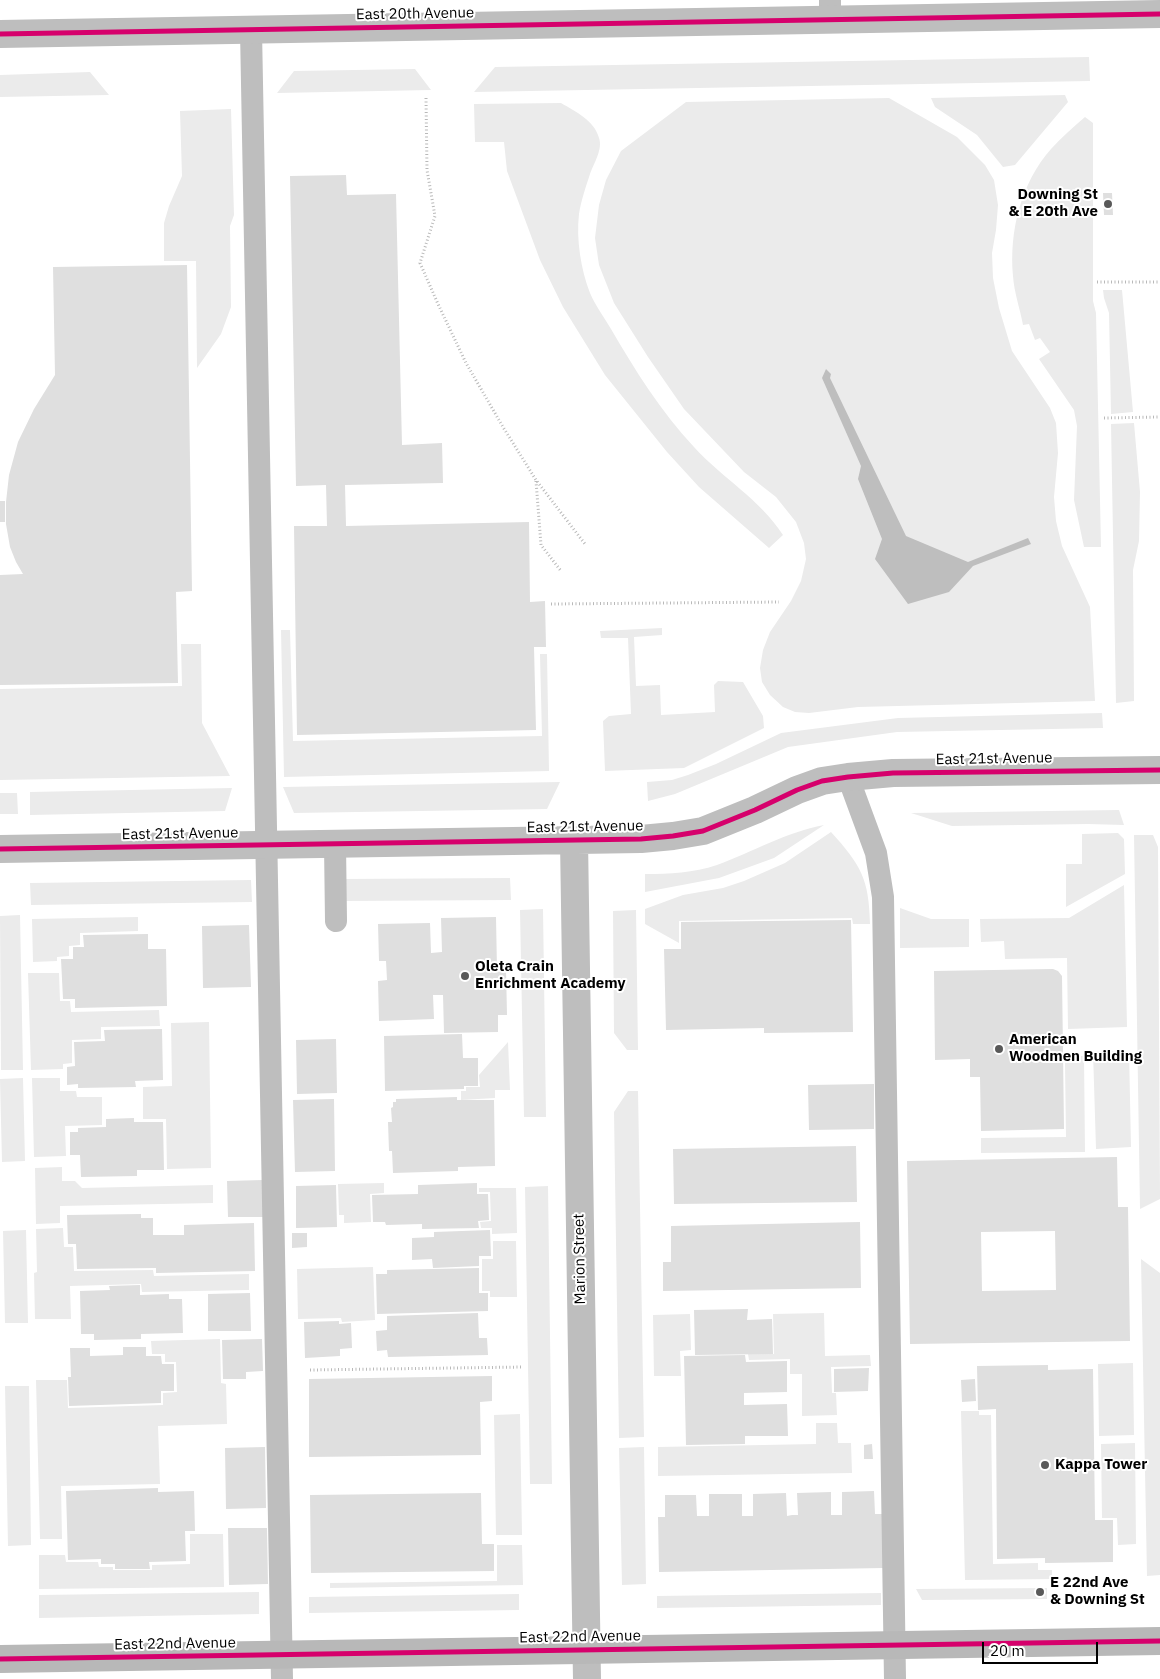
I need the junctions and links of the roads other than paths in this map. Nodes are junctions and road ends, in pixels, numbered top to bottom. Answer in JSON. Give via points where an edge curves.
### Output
{"nodes":[{"id":1,"x":830,"y":10,"type":"edge"},
{"id":2,"x":1160,"y":14,"type":"edge"},
{"id":3,"x":251,"y":30,"type":"junction"},
{"id":4,"x":0,"y":34,"type":"edge"},
{"id":5,"x":1160,"y":770,"type":"edge"},
{"id":6,"x":848,"y":776,"type":"junction"},
{"id":7,"x":574,"y":840,"type":"junction"},
{"id":8,"x":335,"y":844,"type":"junction"},
{"id":9,"x":267,"y":845,"type":"junction"},
{"id":10,"x":0,"y":849,"type":"edge"},
{"id":11,"x":336,"y":921,"type":"dead end"},
{"id":12,"x":1160,"y":1641,"type":"edge"},
{"id":13,"x":894,"y":1645,"type":"junction"},
{"id":14,"x":586,"y":1650,"type":"junction"},
{"id":15,"x":0,"y":1659,"type":"edge"},
{"id":16,"x":282,"y":1667,"type":"edge"},
{"id":17,"x":587,"y":1679,"type":"edge"},
{"id":18,"x":895,"y":1679,"type":"edge"}],
"edges":[{"from":1,"to":2,"type":"street","name":"East 20th Avenue"},
{"from":1,"to":3,"type":"street","name":"East 20th Avenue"},
{"from":3,"to":4,"type":"street","name":"East 20th Avenue"},
{"from":3,"to":9,"type":"lane"},
{"from":5,"to":6,"type":"street","name":"East 21st Avenue"},
{"from":6,"to":7,"type":"street","name":"East 21st Avenue","via":[[797,790],[704,831],[641,839]]},
{"from":6,"to":13,"type":"lane","via":[[876,853],[883,897]]},
{"from":7,"to":8,"type":"street","name":"East 21st Avenue"},
{"from":7,"to":14,"type":"street","name":"Marion Street"},
{"from":8,"to":9,"type":"street","name":"East 21st Avenue"},
{"from":8,"to":11,"type":"lane"},
{"from":9,"to":10,"type":"street","name":"East 21st Avenue"},
{"from":9,"to":16,"type":"lane"},
{"from":12,"to":13,"type":"street","name":"East 22nd Avenue"},
{"from":13,"to":14,"type":"street","name":"East 22nd Avenue"},
{"from":13,"to":18,"type":"lane"},
{"from":14,"to":16,"type":"street","name":"East 22nd Avenue"},
{"from":14,"to":17,"type":"street","name":"Marion Street"},
{"from":15,"to":16,"type":"street","name":"East 22nd Avenue"}]}
